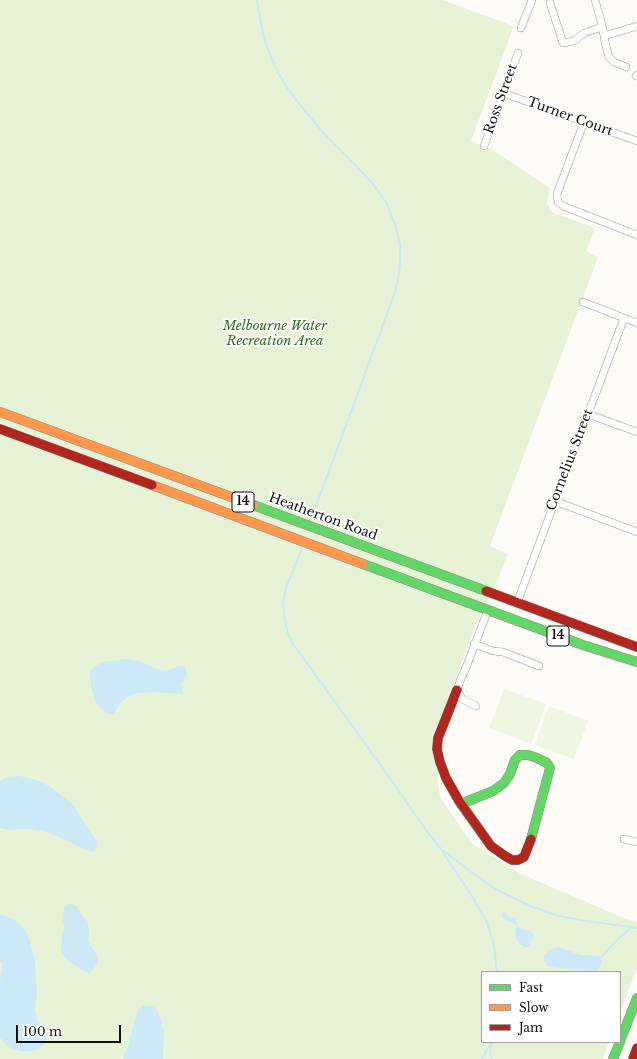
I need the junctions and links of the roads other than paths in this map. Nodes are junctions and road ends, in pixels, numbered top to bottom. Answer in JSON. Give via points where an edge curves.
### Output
{"nodes":[{"id":1,"x":532,"y":0,"type":"edge"},
{"id":2,"x":595,"y":0,"type":"edge"},
{"id":3,"x":550,"y":3,"type":"dead end"},
{"id":4,"x":637,"y":26,"type":"edge"},
{"id":5,"x":602,"y":27,"type":"junction"},
{"id":6,"x":521,"y":28,"type":"dead end"},
{"id":7,"x":604,"y":36,"type":"junction"},
{"id":8,"x":518,"y":53,"type":"dead end"},
{"id":9,"x":626,"y":67,"type":"dead end"},
{"id":10,"x":503,"y":93,"type":"junction"},
{"id":11,"x":584,"y":122,"type":"junction"},
{"id":12,"x":637,"y":141,"type":"edge"},
{"id":13,"x":484,"y":146,"type":"dead end"},
{"id":14,"x":637,"y":235,"type":"edge"},
{"id":15,"x":582,"y":302,"type":"dead end"},
{"id":16,"x":624,"y":318,"type":"junction"},
{"id":17,"x":637,"y":323,"type":"edge"},
{"id":18,"x":0,"y":412,"type":"edge"},
{"id":19,"x":588,"y":414,"type":"junction"},
{"id":20,"x":0,"y":429,"type":"edge"},
{"id":21,"x":637,"y":432,"type":"edge"},
{"id":22,"x":555,"y":501,"type":"junction"},
{"id":23,"x":637,"y":532,"type":"edge"},
{"id":24,"x":494,"y":594,"type":"junction"},
{"id":25,"x":517,"y":603,"type":"junction"},
{"id":26,"x":488,"y":610,"type":"junction"},
{"id":27,"x":512,"y":618,"type":"junction"},
{"id":28,"x":474,"y":644,"type":"junction"},
{"id":29,"x":637,"y":647,"type":"edge"},
{"id":30,"x":637,"y":662,"type":"edge"},
{"id":31,"x":539,"y":666,"type":"dead end"},
{"id":32,"x":457,"y":690,"type":"junction"},
{"id":33,"x":476,"y":706,"type":"dead end"},
{"id":34,"x":461,"y":804,"type":"junction"},
{"id":35,"x":624,"y":839,"type":"dead end"},
{"id":36,"x":637,"y":842,"type":"edge"},
{"id":37,"x":637,"y":998,"type":"edge"},
{"id":38,"x":621,"y":1039,"type":"edge"},
{"id":39,"x":620,"y":1043,"type":"edge"},
{"id":40,"x":637,"y":1048,"type":"edge"},
{"id":41,"x":613,"y":1059,"type":"edge"},
{"id":42,"x":633,"y":1059,"type":"edge"}],
"edges":[{"from":1,"to":6,"type":"street"},
{"from":2,"to":5,"type":"street"},
{"from":3,"to":5,"type":"street","via":[[563,43],[574,41],[584,33]]},
{"from":4,"to":7,"type":"street"},
{"from":5,"to":7,"type":"street"},
{"from":7,"to":9,"type":"street","via":[[609,56],[614,62]]},
{"from":8,"to":10,"type":"street","name":"Ross Street"},
{"from":10,"to":11,"type":"street","name":"Turner Court"},
{"from":10,"to":13,"type":"street","name":"Ross Street"},
{"from":11,"to":12,"type":"street","name":"Turner Court"},
{"from":11,"to":14,"type":"street","via":[[557,194],[558,202],[562,206]]},
{"from":15,"to":16,"type":"street"},
{"from":16,"to":17,"type":"street"},
{"from":16,"to":19,"type":"street","name":"Cornelius Street"},
{"from":18,"to":24,"type":"main road","name":"Heatherton Road","number":"14"},
{"from":19,"to":21,"type":"street"},
{"from":19,"to":22,"type":"street","name":"Cornelius Street"},
{"from":20,"to":26,"type":"main road","number":"14"},
{"from":22,"to":23,"type":"street"},
{"from":22,"to":25,"type":"street","name":"Cornelius Street"},
{"from":24,"to":25,"type":"main road","name":"Heatherton Road","number":"14"},
{"from":24,"to":26,"type":"main road"},
{"from":25,"to":27,"type":"main road"},
{"from":25,"to":29,"type":"main road","name":"Heatherton Road","number":"14"},
{"from":26,"to":27,"type":"main road","number":"14"},
{"from":26,"to":28,"type":"street"},
{"from":27,"to":30,"type":"main road","number":"14"},
{"from":28,"to":31,"type":"street"},
{"from":28,"to":32,"type":"street"},
{"from":32,"to":33,"type":"street","via":[[462,699]]},
{"from":32,"to":34,"type":"main road","via":[[438,738],[437,749],[446,778]]},
{"from":34,"to":34,"type":"main road","via":[[491,846],[512,860],[518,860],[524,857],[530,843],[550,768],[547,763],[537,758],[520,755],[504,783],[493,791]]},
{"from":35,"to":36,"type":"street"},
{"from":37,"to":38,"type":"main road"},
{"from":39,"to":41,"type":"main road"},
{"from":40,"to":42,"type":"main road"}]}
